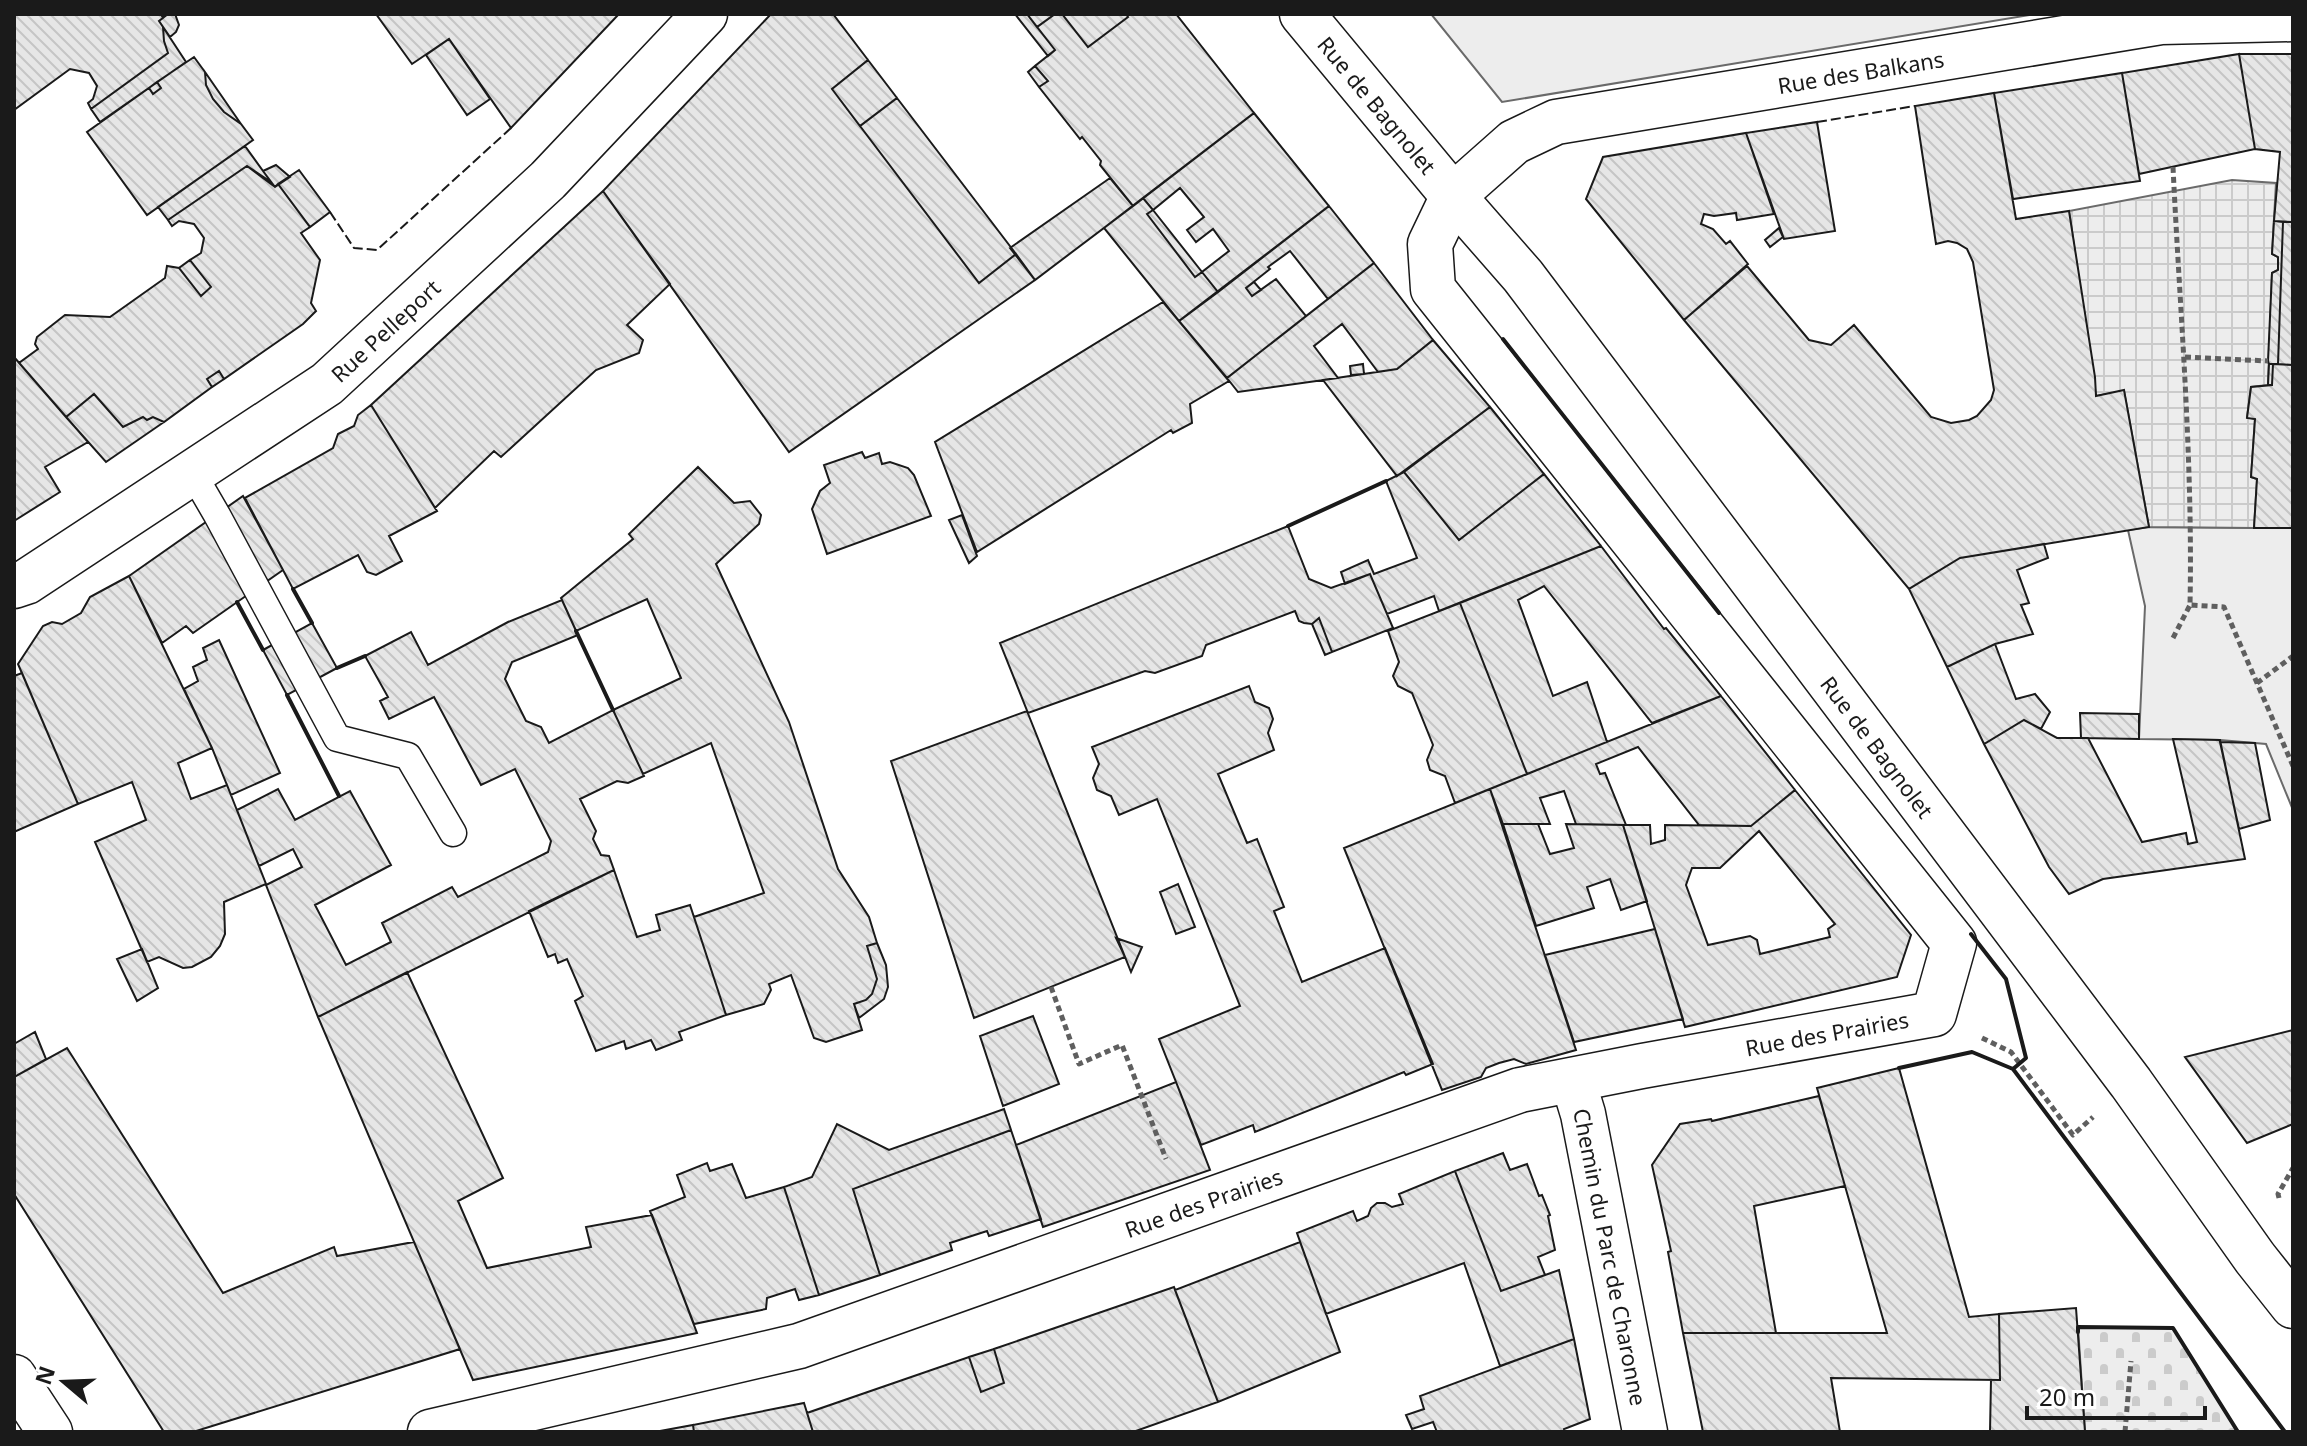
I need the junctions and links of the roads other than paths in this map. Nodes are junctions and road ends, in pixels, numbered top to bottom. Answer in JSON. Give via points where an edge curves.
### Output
{"nodes":[{"id":1,"x":705,"y":14,"type":"edge"},
{"id":2,"x":1302,"y":14,"type":"edge"},
{"id":3,"x":2162,"y":18,"type":"edge"},
{"id":4,"x":2293,"y":19,"type":"edge"},
{"id":5,"x":1453,"y":196,"type":"junction"},
{"id":6,"x":191,"y":475,"type":"junction"},
{"id":7,"x":14,"y":586,"type":"edge"},
{"id":8,"x":453,"y":833,"type":"dead end"},
{"id":9,"x":1573,"y":1081,"type":"junction"},
{"id":10,"x":2293,"y":1306,"type":"edge"},
{"id":11,"x":14,"y":1377,"type":"edge"},
{"id":12,"x":50,"y":1432,"type":"edge"},
{"id":13,"x":430,"y":1432,"type":"edge"},
{"id":14,"x":1645,"y":1432,"type":"edge"}],
"edges":[{"from":1,"to":6,"type":"street","name":"Rue Pelleport","via":[[548,180],[327,384]]},
{"from":2,"to":5,"type":"street","name":"Rue de Bagnolet"},
{"from":3,"to":4,"type":"street","name":"Rue des Balkans"},
{"from":3,"to":5,"type":"street","name":"Rue des Balkans","via":[[1556,122],[1514,142]]},
{"from":5,"to":9,"type":"street","name":"Rue des Prairies","via":[[1430,244],[1433,289],[1954,943],[1934,1014]]},
{"from":5,"to":10,"type":"street","name":"Rue de Bagnolet","via":[[1532,289]]},
{"from":6,"to":7,"type":"street","name":"Rue Pelleport"},
{"from":6,"to":8,"type":"lane","via":[[337,738],[408,756]]},
{"from":9,"to":13,"type":"street","name":"Rue des Prairies","via":[[1520,1090],[799,1346]]},
{"from":9,"to":14,"type":"street","name":"Chemin du Parc de Charonne"},
{"from":11,"to":12,"type":"street"}]}
